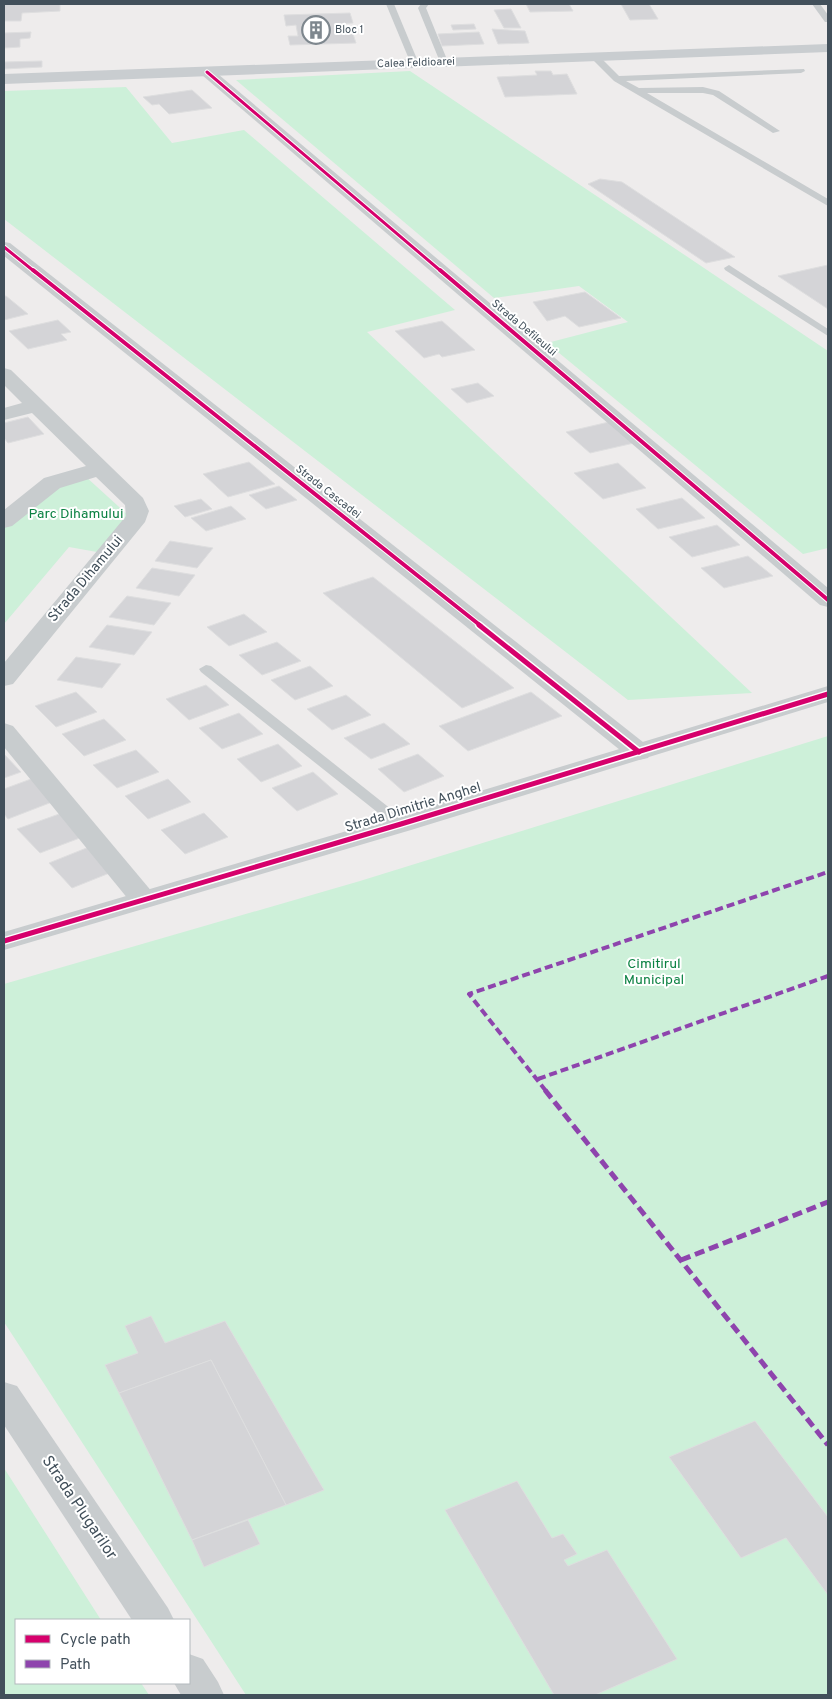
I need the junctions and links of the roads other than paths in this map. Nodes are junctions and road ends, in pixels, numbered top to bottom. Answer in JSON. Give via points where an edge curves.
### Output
{"nodes":[{"id":1,"x":390,"y":4,"type":"edge"},
{"id":2,"x":426,"y":4,"type":"edge"},
{"id":3,"x":816,"y":4,"type":"edge"},
{"id":4,"x":828,"y":20,"type":"edge"},
{"id":5,"x":828,"y":48,"type":"edge"},
{"id":6,"x":595,"y":56,"type":"junction"},
{"id":7,"x":444,"y":62,"type":"junction"},
{"id":8,"x":415,"y":64,"type":"junction"},
{"id":9,"x":801,"y":71,"type":"dead end"},
{"id":10,"x":208,"y":72,"type":"junction"},
{"id":11,"x":4,"y":79,"type":"edge"},
{"id":12,"x":616,"y":79,"type":"junction"},
{"id":13,"x":637,"y":91,"type":"junction"},
{"id":14,"x":776,"y":131,"type":"dead end"},
{"id":15,"x":828,"y":203,"type":"edge"},
{"id":16,"x":4,"y":247,"type":"edge"},
{"id":17,"x":729,"y":268,"type":"dead end"},
{"id":18,"x":828,"y":333,"type":"edge"},
{"id":19,"x":4,"y":374,"type":"edge"},
{"id":20,"x":37,"y":406,"type":"junction"},
{"id":21,"x":4,"y":414,"type":"edge"},
{"id":22,"x":100,"y":469,"type":"junction"},
{"id":23,"x":4,"y":521,"type":"edge"},
{"id":24,"x":828,"y":600,"type":"edge"},
{"id":25,"x":206,"y":669,"type":"dead end"},
{"id":26,"x":4,"y":679,"type":"edge"},
{"id":27,"x":828,"y":694,"type":"edge"},
{"id":28,"x":4,"y":731,"type":"edge"},
{"id":29,"x":639,"y":752,"type":"junction"},
{"id":30,"x":401,"y":824,"type":"junction"},
{"id":31,"x":143,"y":899,"type":"junction"},
{"id":32,"x":4,"y":941,"type":"edge"},
{"id":33,"x":4,"y":1396,"type":"edge"},
{"id":34,"x":153,"y":1619,"type":"edge"},
{"id":35,"x":190,"y":1674,"type":"edge"},
{"id":36,"x":204,"y":1695,"type":"edge"}],
"edges":[{"from":1,"to":8,"type":"lane"},
{"from":2,"to":7,"type":"lane","via":[[422,8]]},
{"from":3,"to":4,"type":"lane"},
{"from":5,"to":6,"type":"main road","name":"Calea Feldioarei"},
{"from":6,"to":7,"type":"main road","name":"Calea Feldioarei"},
{"from":6,"to":12,"type":"lane"},
{"from":7,"to":8,"type":"main road","name":"Calea Feldioarei"},
{"from":8,"to":10,"type":"main road","name":"Calea Feldioarei"},
{"from":9,"to":12,"type":"lane"},
{"from":10,"to":11,"type":"main road","name":"Calea Feldioarei"},
{"from":10,"to":24,"type":"street","name":"Strada Defileului"},
{"from":12,"to":13,"type":"lane"},
{"from":13,"to":14,"type":"lane","via":[[703,90],[716,93]]},
{"from":13,"to":15,"type":"lane"},
{"from":16,"to":29,"type":"street","name":"Strada Cascadei"},
{"from":17,"to":18,"type":"lane"},
{"from":19,"to":20,"type":"street","name":"Strada Dihamului"},
{"from":20,"to":21,"type":"street"},
{"from":20,"to":22,"type":"street","name":"Strada Dihamului"},
{"from":22,"to":23,"type":"street","via":[[52,483]]},
{"from":22,"to":26,"type":"street","name":"Strada Dihamului","via":[[135,503],[137,518]]},
{"from":25,"to":30,"type":"lane"},
{"from":27,"to":29,"type":"street","name":"Strada Dimitrie Anghel"},
{"from":28,"to":31,"type":"street"},
{"from":29,"to":30,"type":"street","name":"Strada Dimitrie Anghel"},
{"from":30,"to":31,"type":"street","name":"Strada Dimitrie Anghel"},
{"from":31,"to":32,"type":"street","name":"Strada Dimitrie Anghel"},
{"from":33,"to":34,"type":"street","name":"Strada Plugarilor"},
{"from":35,"to":36,"type":"street"}]}
